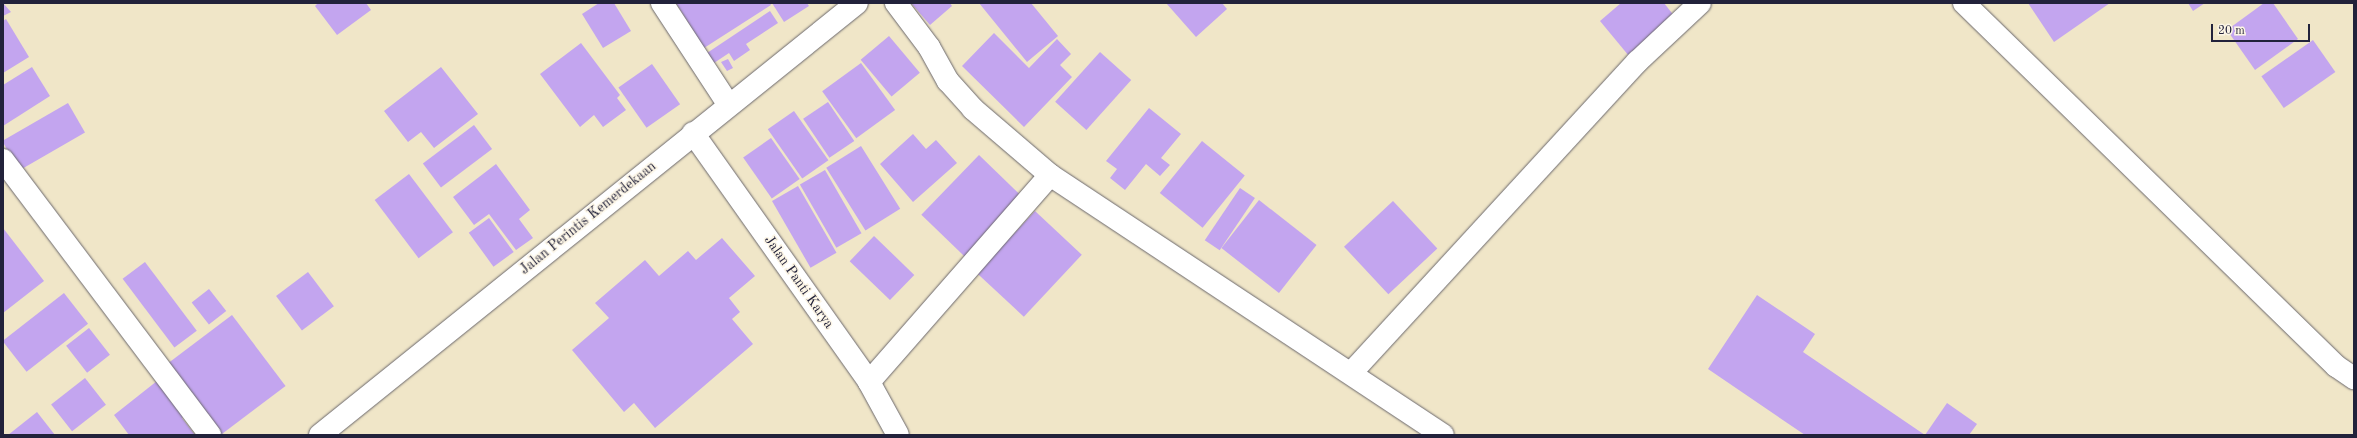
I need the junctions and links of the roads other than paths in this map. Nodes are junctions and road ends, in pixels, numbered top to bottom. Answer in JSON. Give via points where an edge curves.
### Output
{"nodes":[{"id":1,"x":662,"y":3,"type":"edge"},
{"id":2,"x":857,"y":3,"type":"edge"},
{"id":3,"x":896,"y":3,"type":"edge"},
{"id":4,"x":1700,"y":3,"type":"edge"},
{"id":5,"x":1964,"y":3,"type":"edge"},
{"id":6,"x":728,"y":104,"type":"junction"},
{"id":7,"x":693,"y":133,"type":"junction"},
{"id":8,"x":3,"y":160,"type":"edge"},
{"id":9,"x":1050,"y":175,"type":"junction"},
{"id":10,"x":1351,"y":374,"type":"junction"},
{"id":11,"x":2354,"y":378,"type":"edge"},
{"id":12,"x":869,"y":382,"type":"junction"},
{"id":13,"x":1428,"y":432,"type":"edge"},
{"id":14,"x":210,"y":435,"type":"edge"},
{"id":15,"x":320,"y":435,"type":"edge"},
{"id":16,"x":898,"y":435,"type":"edge"}],
"edges":[{"from":1,"to":6,"type":"street"},
{"from":2,"to":6,"type":"street","name":"Jalan Perintis Kemerdekaan"},
{"from":3,"to":9,"type":"street","via":[[929,47],[948,81],[973,109]]},
{"from":4,"to":10,"type":"street","via":[[1637,62]]},
{"from":5,"to":11,"type":"street","via":[[2336,366]]},
{"from":6,"to":7,"type":"street","name":"Jalan Perintis Kemerdekaan"},
{"from":7,"to":12,"type":"street","name":"Jalan Panti Karya"},
{"from":7,"to":15,"type":"street","name":"Jalan Perintis Kemerdekaan"},
{"from":8,"to":14,"type":"street"},
{"from":9,"to":10,"type":"street"},
{"from":9,"to":12,"type":"street"},
{"from":10,"to":13,"type":"street"},
{"from":12,"to":16,"type":"street","name":"Jalan Panti Karya"}]}
